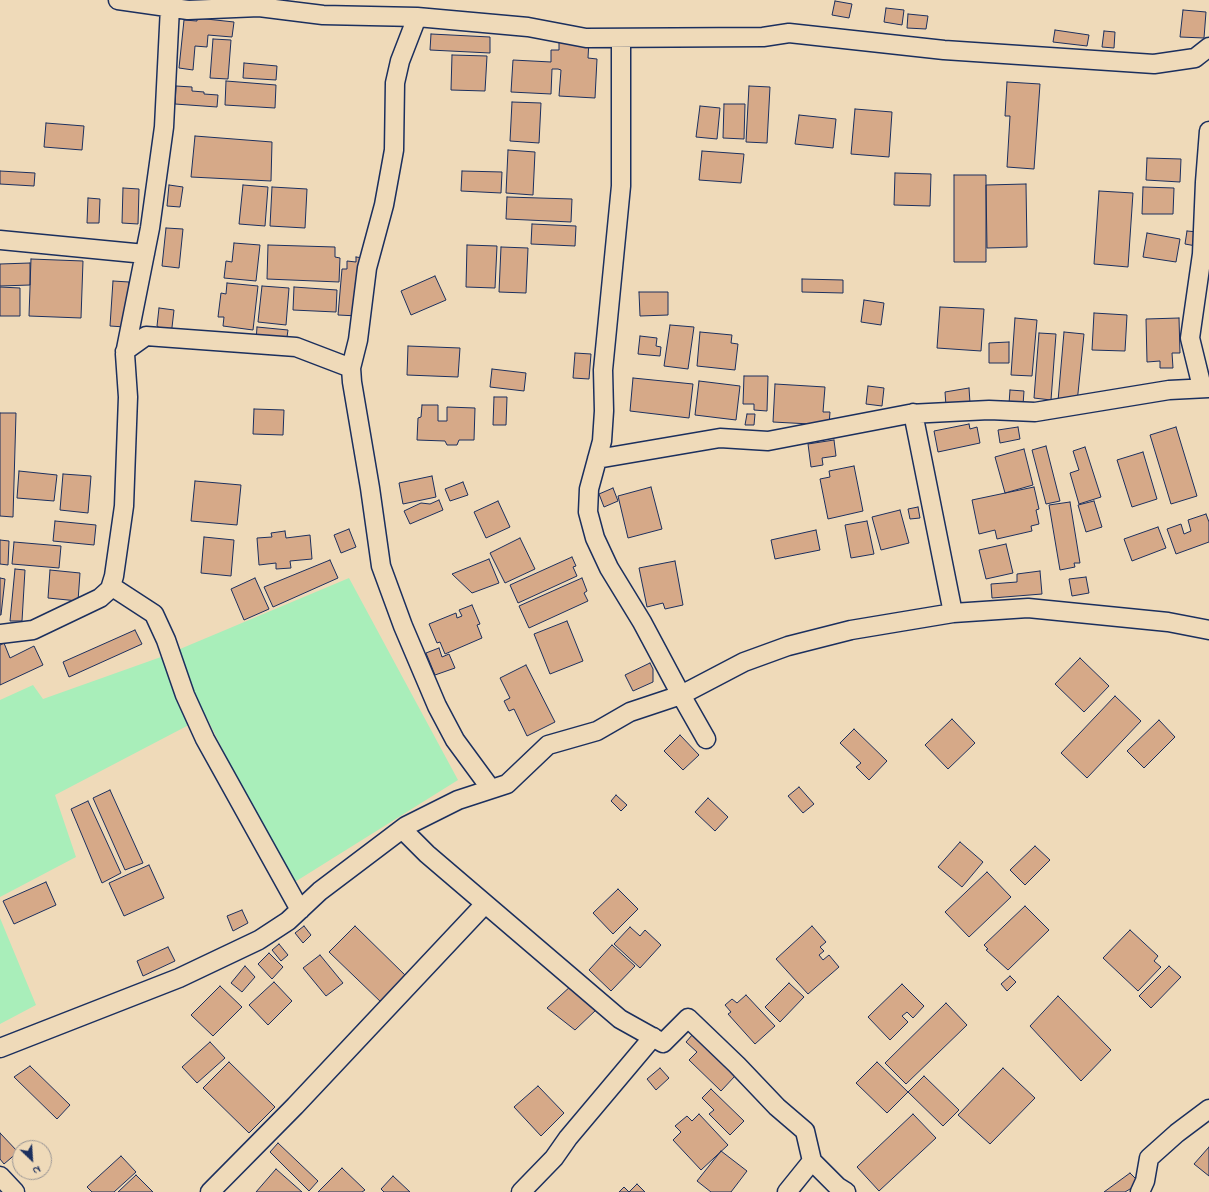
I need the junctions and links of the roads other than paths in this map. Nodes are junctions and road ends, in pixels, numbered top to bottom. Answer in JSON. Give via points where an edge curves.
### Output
{"nodes":[{"id":1,"x":118,"y":0,"type":"edge"},
{"id":2,"x":170,"y":7,"type":"junction"},
{"id":3,"x":417,"y":17,"type":"junction"},
{"id":4,"x":621,"y":38,"type":"junction"},
{"id":5,"x":1209,"y":48,"type":"edge"},
{"id":6,"x":1209,"y":131,"type":"edge"},
{"id":7,"x":0,"y":240,"type":"edge"},
{"id":8,"x":145,"y":254,"type":"junction"},
{"id":9,"x":132,"y":316,"type":"junction"},
{"id":10,"x":146,"y":336,"type":"junction"},
{"id":11,"x":125,"y":351,"type":"junction"},
{"id":12,"x":351,"y":368,"type":"junction"},
{"id":13,"x":1206,"y":387,"type":"edge"},
{"id":14,"x":913,"y":413,"type":"junction"},
{"id":15,"x":597,"y":458,"type":"junction"},
{"id":16,"x":111,"y":586,"type":"junction"},
{"id":17,"x":953,"y":613,"type":"junction"},
{"id":18,"x":1209,"y":630,"type":"edge"},
{"id":19,"x":0,"y":634,"type":"edge"},
{"id":20,"x":681,"y":695,"type":"junction"},
{"id":21,"x":706,"y":739,"type":"dead end"},
{"id":22,"x":491,"y":789,"type":"junction"},
{"id":23,"x":402,"y":829,"type":"junction"},
{"id":24,"x":485,"y":904,"type":"junction"},
{"id":25,"x":300,"y":910,"type":"junction"},
{"id":26,"x":653,"y":1037,"type":"junction"},
{"id":27,"x":0,"y":1048,"type":"edge"},
{"id":28,"x":1209,"y":1110,"type":"edge"},
{"id":29,"x":812,"y":1161,"type":"junction"},
{"id":30,"x":0,"y":1176,"type":"edge"},
{"id":31,"x":15,"y":1192,"type":"edge"},
{"id":32,"x":210,"y":1192,"type":"edge"},
{"id":33,"x":521,"y":1192,"type":"edge"},
{"id":34,"x":787,"y":1192,"type":"edge"},
{"id":35,"x":846,"y":1192,"type":"edge"},
{"id":36,"x":1140,"y":1192,"type":"edge"}],
"edges":[{"from":1,"to":2,"type":"street"},
{"from":2,"to":3,"type":"street","via":[[188,10],[259,7],[323,15]]},
{"from":2,"to":8,"type":"street","via":[[164,127]]},
{"from":3,"to":4,"type":"street","via":[[528,27],[586,38]]},
{"from":3,"to":12,"type":"street","via":[[400,61],[395,83],[394,150],[384,206],[367,268],[358,340]]},
{"from":4,"to":5,"type":"street","via":[[763,37],[789,32],[944,50],[1154,64],[1195,58]]},
{"from":4,"to":15,"type":"street","via":[[621,186],[603,370],[602,441]]},
{"from":6,"to":13,"type":"street","via":[[1202,254],[1190,338]]},
{"from":7,"to":8,"type":"street"},
{"from":8,"to":9,"type":"street"},
{"from":9,"to":10,"type":"street"},
{"from":9,"to":11,"type":"street"},
{"from":10,"to":11,"type":"street"},
{"from":10,"to":12,"type":"street","via":[[296,347]]},
{"from":11,"to":16,"type":"street","via":[[128,397],[124,506]]},
{"from":12,"to":22,"type":"street","via":[[381,566],[437,706],[455,740]]},
{"from":13,"to":14,"type":"street","via":[[1169,390],[1035,412],[989,410]]},
{"from":14,"to":15,"type":"street","via":[[768,441],[720,438]]},
{"from":14,"to":17,"type":"street"},
{"from":15,"to":20,"type":"street","via":[[589,489],[588,512],[595,538],[609,568],[642,622]]},
{"from":16,"to":19,"type":"street","via":[[100,598],[33,630]]},
{"from":16,"to":25,"type":"street","via":[[154,614],[205,739]]},
{"from":17,"to":18,"type":"street","via":[[1028,608],[1168,622]]},
{"from":17,"to":20,"type":"street","via":[[851,630],[788,646],[744,662]]},
{"from":20,"to":21,"type":"street"},
{"from":20,"to":22,"type":"street","via":[[630,712],[596,731],[548,745],[506,784]]},
{"from":22,"to":23,"type":"street","via":[[458,800]]},
{"from":23,"to":24,"type":"street"},
{"from":23,"to":25,"type":"street","via":[[320,891]]},
{"from":24,"to":26,"type":"street","via":[[620,1019]]},
{"from":24,"to":32,"type":"street","via":[[295,1106]]},
{"from":25,"to":27,"type":"street","via":[[259,940],[179,978]]},
{"from":26,"to":29,"type":"street","via":[[663,1043],[688,1018],[777,1107],[805,1131]]},
{"from":26,"to":33,"type":"street","via":[[554,1158]]},
{"from":28,"to":36,"type":"street","via":[[1177,1133],[1150,1158]]},
{"from":29,"to":34,"type":"street"},
{"from":29,"to":35,"type":"street"},
{"from":30,"to":31,"type":"street"}]}
